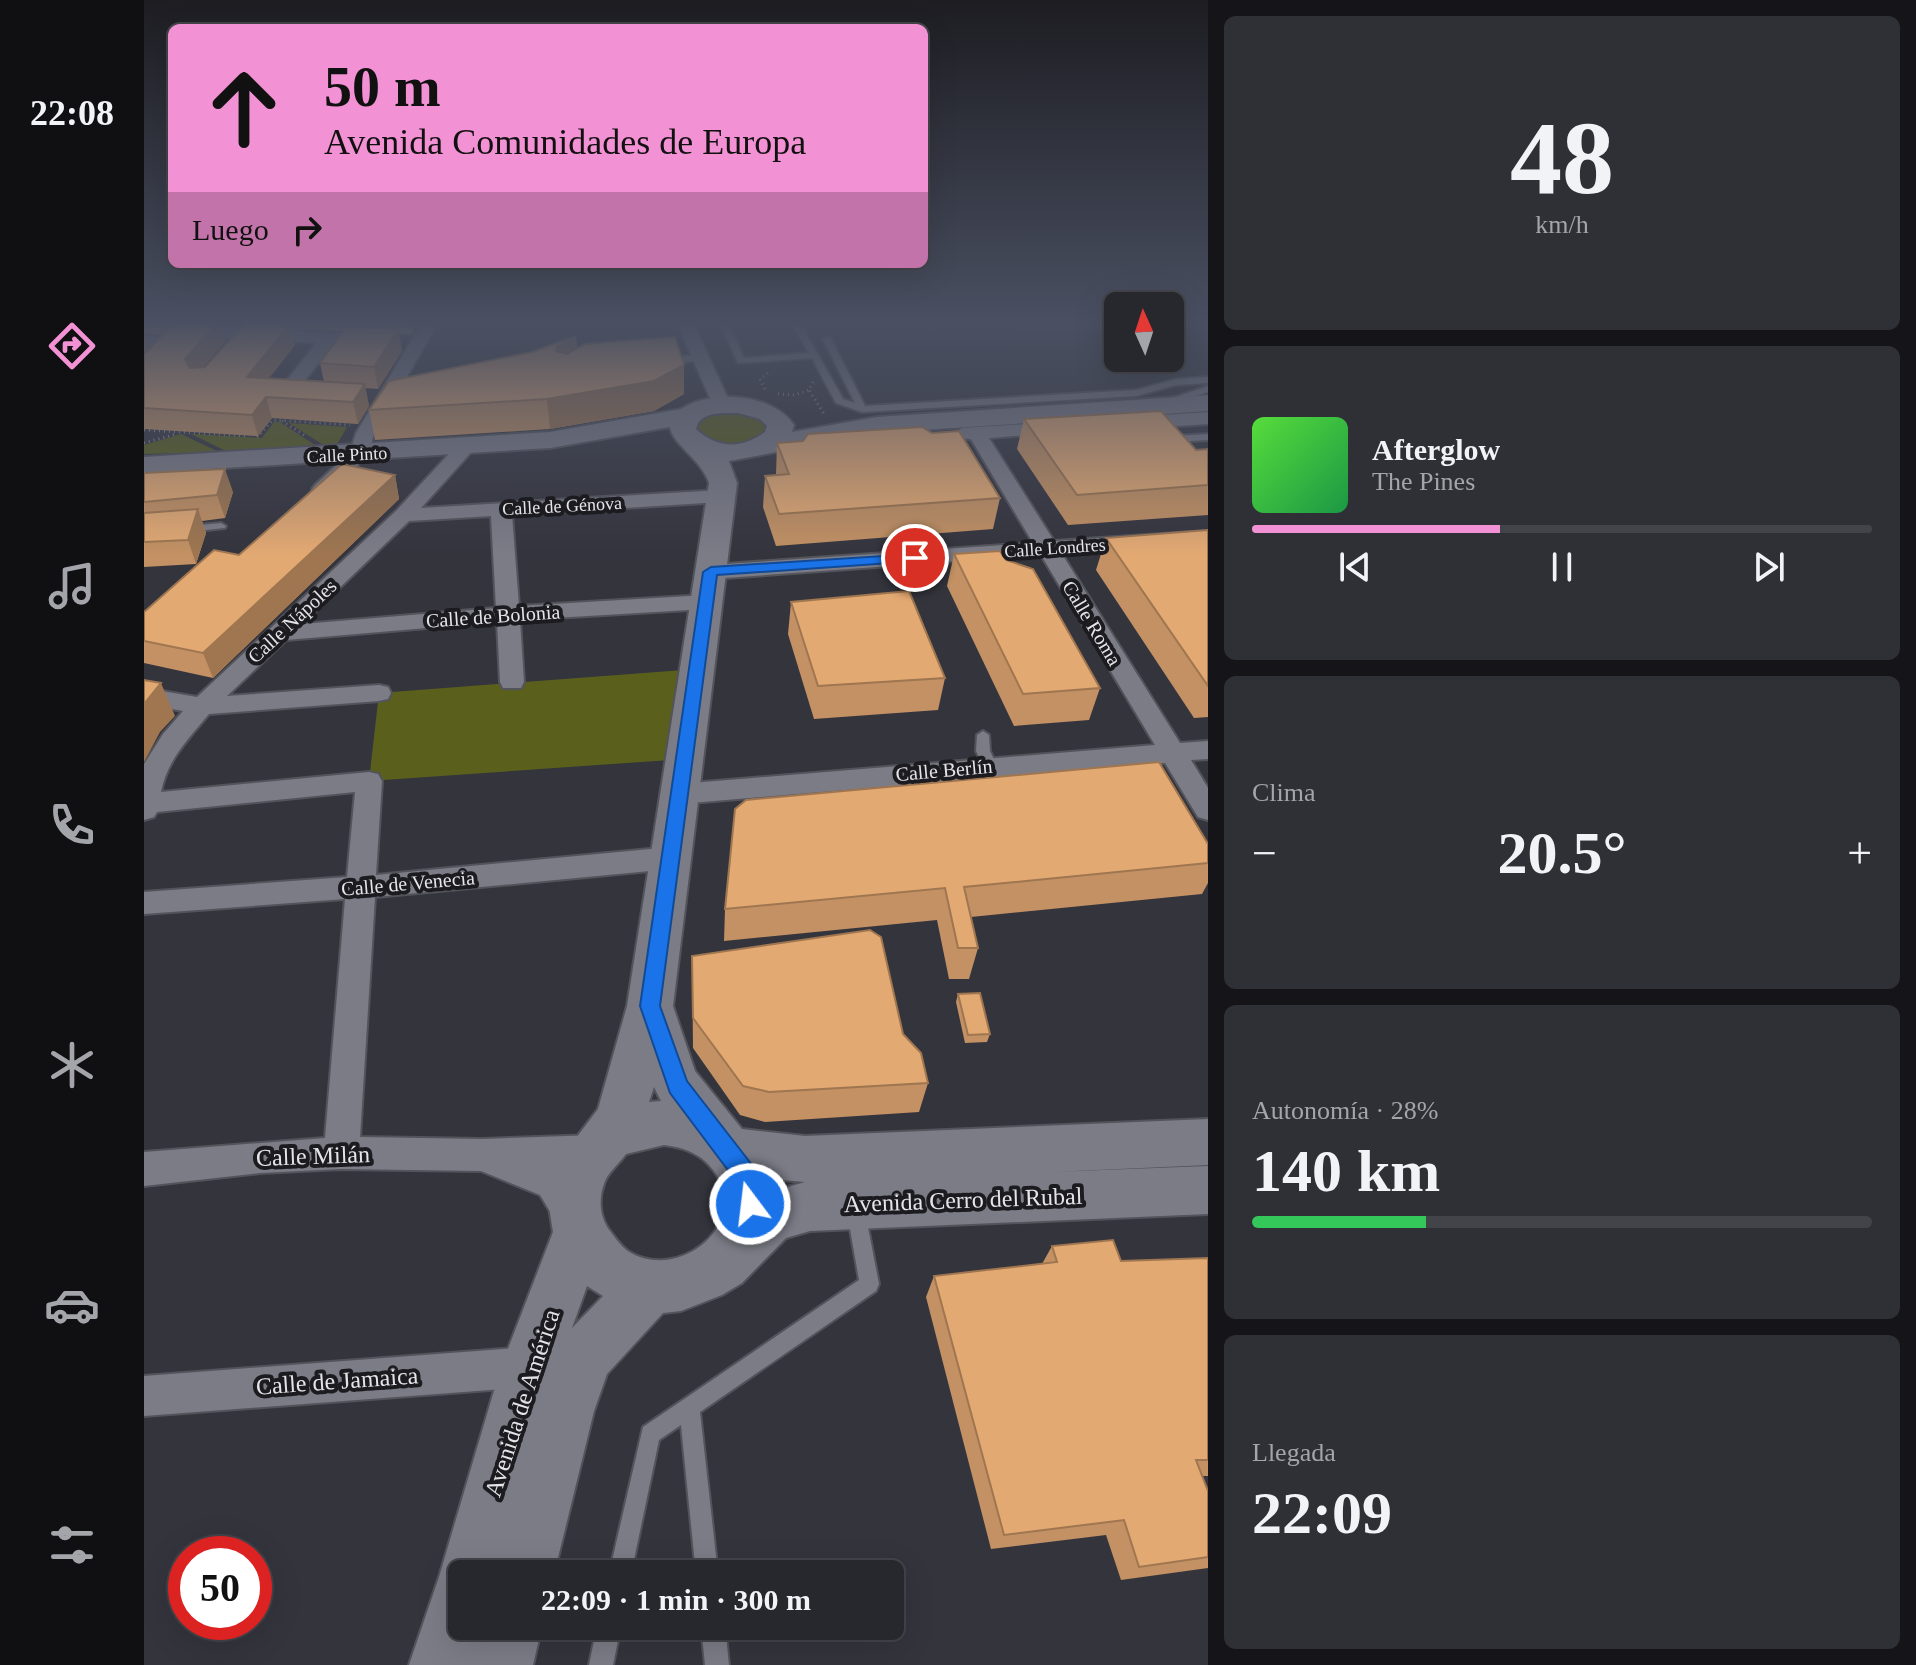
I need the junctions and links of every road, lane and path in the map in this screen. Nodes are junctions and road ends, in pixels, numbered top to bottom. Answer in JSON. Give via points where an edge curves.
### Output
{"nodes":[{"id":1,"x":383,"y":401,"type":"edge"},
{"id":2,"x":705,"y":401,"type":"edge"},
{"id":3,"x":815,"y":401,"type":"edge"},
{"id":4,"x":839,"y":401,"type":"edge"},
{"id":5,"x":861,"y":401,"type":"edge"},
{"id":6,"x":1051,"y":401,"type":"edge"},
{"id":7,"x":1187,"y":401,"type":"edge"},
{"id":8,"x":1208,"y":403,"type":"edge"},
{"id":9,"x":703,"y":410,"type":"junction"},
{"id":10,"x":769,"y":413,"type":"junction"},
{"id":11,"x":870,"y":417,"type":"junction"},
{"id":12,"x":1208,"y":418,"type":"edge"},
{"id":13,"x":1151,"y":421,"type":"junction"},
{"id":14,"x":369,"y":426,"type":"junction"},
{"id":15,"x":831,"y":427,"type":"junction"},
{"id":16,"x":144,"y":430,"type":"edge"},
{"id":17,"x":181,"y":432,"type":"junction"},
{"id":18,"x":977,"y":434,"type":"junction"},
{"id":19,"x":1208,"y":437,"type":"edge"},
{"id":20,"x":550,"y":440,"type":"junction"},
{"id":21,"x":1169,"y":442,"type":"junction"},
{"id":22,"x":144,"y":443,"type":"edge"},
{"id":23,"x":698,"y":446,"type":"junction"},
{"id":24,"x":767,"y":446,"type":"junction"},
{"id":25,"x":465,"y":448,"type":"junction"},
{"id":26,"x":1183,"y":449,"type":"edge"},
{"id":27,"x":359,"y":454,"type":"junction"},
{"id":28,"x":144,"y":465,"type":"edge"},
{"id":29,"x":722,"y":490,"type":"junction"},
{"id":30,"x":304,"y":506,"type":"edge"},
{"id":31,"x":501,"y":510,"type":"junction"},
{"id":32,"x":403,"y":515,"type":"junction"},
{"id":33,"x":221,"y":526,"type":"dead end"},
{"id":34,"x":175,"y":530,"type":"edge"},
{"id":35,"x":1208,"y":537,"type":"edge"},
{"id":36,"x":1047,"y":549,"type":"junction"},
{"id":37,"x":708,"y":587,"type":"junction"},
{"id":38,"x":507,"y":614,"type":"junction"},
{"id":39,"x":280,"y":633,"type":"junction"},
{"id":40,"x":512,"y":682,"type":"dead end"},
{"id":41,"x":379,"y":693,"type":"dead end"},
{"id":42,"x":144,"y":696,"type":"edge"},
{"id":43,"x":202,"y":706,"type":"junction"},
{"id":44,"x":983,"y":735,"type":"dead end"},
{"id":45,"x":1208,"y":750,"type":"edge"},
{"id":46,"x":1171,"y":753,"type":"junction"},
{"id":47,"x":990,"y":766,"type":"junction"},
{"id":48,"x":679,"y":794,"type":"junction"},
{"id":49,"x":145,"y":806,"type":"edge"},
{"id":50,"x":1208,"y":810,"type":"edge"},
{"id":51,"x":671,"y":858,"type":"junction"},
{"id":52,"x":363,"y":887,"type":"junction"},
{"id":53,"x":144,"y":903,"type":"edge"},
{"id":54,"x":650,"y":1006,"type":"junction"},
{"id":55,"x":1208,"y":1142,"type":"edge"},
{"id":56,"x":602,"y":1144,"type":"junction"},
{"id":57,"x":725,"y":1146,"type":"junction"},
{"id":58,"x":341,"y":1153,"type":"junction"},
{"id":59,"x":482,"y":1155,"type":"junction"},
{"id":60,"x":144,"y":1169,"type":"edge"},
{"id":61,"x":1208,"y":1190,"type":"edge"},
{"id":62,"x":855,"y":1204,"type":"junction"},
{"id":63,"x":578,"y":1229,"type":"junction"},
{"id":64,"x":734,"y":1252,"type":"junction"},
{"id":65,"x":649,"y":1287,"type":"junction"},
{"id":66,"x":530,"y":1367,"type":"junction"},
{"id":67,"x":144,"y":1396,"type":"edge"},
{"id":68,"x":689,"y":1407,"type":"junction"},
{"id":69,"x":474,"y":1560,"type":"edge"},
{"id":70,"x":526,"y":1560,"type":"edge"},
{"id":71,"x":623,"y":1560,"type":"edge"},
{"id":72,"x":705,"y":1560,"type":"edge"},
{"id":73,"x":450,"y":1640,"type":"edge"},
{"id":74,"x":505,"y":1640,"type":"edge"},
{"id":75,"x":606,"y":1640,"type":"edge"},
{"id":76,"x":714,"y":1640,"type":"edge"},
{"id":77,"x":443,"y":1665,"type":"edge"},
{"id":78,"x":499,"y":1665,"type":"edge"},
{"id":79,"x":601,"y":1665,"type":"edge"},
{"id":80,"x":717,"y":1665,"type":"edge"}],
"edges":[{"from":1,"to":14,"type":"street"},
{"from":2,"to":9,"type":"street"},
{"from":3,"to":15,"type":"path"},
{"from":4,"to":11,"type":"lane"},
{"from":5,"to":11,"type":"lane"},
{"from":6,"to":11,"type":"lane"},
{"from":7,"to":13,"type":"lane"},
{"from":8,"to":13,"type":"main road"},
{"from":9,"to":10,"type":"main road","name":"Calle Pinto","via":[[739,405]]},
{"from":9,"to":20,"type":"main road","name":"Calle Pinto"},
{"from":9,"to":23,"type":"main road","via":[[682,431]]},
{"from":10,"to":15,"type":"main road"},
{"from":10,"to":24,"type":"main road","via":[[782,427],[781,435]]},
{"from":11,"to":13,"type":"main road"},
{"from":11,"to":15,"type":"main road"},
{"from":12,"to":13,"type":"street"},
{"from":13,"to":18,"type":"street"},
{"from":13,"to":21,"type":"lane"},
{"from":14,"to":17,"type":"path","via":[[273,420],[260,437]]},
{"from":14,"to":27,"type":"street"},
{"from":15,"to":18,"type":"street","via":[[863,437]]},
{"from":15,"to":24,"type":"main road"},
{"from":16,"to":17,"type":"path"},
{"from":17,"to":22,"type":"path"},
{"from":18,"to":36,"type":"street","name":"Calle Roma"},
{"from":19,"to":21,"type":"lane"},
{"from":20,"to":23,"type":"main road","name":"Calle Pinto"},
{"from":20,"to":25,"type":"main road","name":"Calle Pinto"},
{"from":21,"to":26,"type":"lane"},
{"from":23,"to":24,"type":"main road","name":"Calle Pinto","via":[[736,453]]},
{"from":23,"to":29,"type":"main road","via":[[717,465]]},
{"from":24,"to":29,"type":"main road","via":[[736,465]]},
{"from":25,"to":27,"type":"main road","name":"Calle Pinto"},
{"from":25,"to":32,"type":"street","name":"Calle Nápoles"},
{"from":27,"to":28,"type":"main road","name":"Calle Pinto"},
{"from":27,"to":30,"type":"street"},
{"from":29,"to":31,"type":"street","name":"Calle de Génova"},
{"from":29,"to":37,"type":"main road"},
{"from":31,"to":32,"type":"street","name":"Calle de Génova"},
{"from":31,"to":38,"type":"street"},
{"from":32,"to":39,"type":"street","name":"Calle Nápoles"},
{"from":33,"to":34,"type":"lane"},
{"from":35,"to":36,"type":"street","name":"Calle Londres"},
{"from":36,"to":37,"type":"street","name":"Calle Londres"},
{"from":36,"to":46,"type":"street","name":"Calle Roma"},
{"from":37,"to":38,"type":"street","name":"Calle de Bolonia"},
{"from":37,"to":48,"type":"main road"},
{"from":38,"to":39,"type":"street","name":"Calle de Bolonia"},
{"from":38,"to":40,"type":"street"},
{"from":39,"to":43,"type":"street","name":"Calle Nápoles"},
{"from":41,"to":43,"type":"street"},
{"from":42,"to":43,"type":"street"},
{"from":43,"to":49,"type":"street","name":"Calle Nápoles","via":[[151,775]]},
{"from":44,"to":47,"type":"lane"},
{"from":45,"to":46,"type":"street","name":"Calle Berlín"},
{"from":46,"to":47,"type":"street","name":"Calle Berlín"},
{"from":46,"to":50,"type":"street","name":"Calle Roma"},
{"from":47,"to":48,"type":"street","name":"Calle Berlín"},
{"from":48,"to":51,"type":"main road"},
{"from":49,"to":52,"type":"street","via":[[369,781]]},
{"from":51,"to":52,"type":"street","name":"Calle de Venecia"},
{"from":51,"to":54,"type":"main road"},
{"from":52,"to":53,"type":"street","name":"Calle de Venecia"},
{"from":52,"to":58,"type":"street"},
{"from":54,"to":56,"type":"main road","via":[[630,1084]]},
{"from":54,"to":57,"type":"main road","via":[[678,1086]]},
{"from":55,"to":57,"type":"main road","via":[[805,1159]]},
{"from":56,"to":57,"type":"main road","via":[[645,1123],[674,1122]]},
{"from":56,"to":59,"type":"street","name":"Calle Milán"},
{"from":56,"to":63,"type":"main road","via":[[580,1175],[575,1195]]},
{"from":57,"to":64,"type":"main road","via":[[744,1173],[750,1204],[747,1226]]},
{"from":58,"to":59,"type":"street","name":"Calle Milán"},
{"from":58,"to":60,"type":"street","name":"Calle Milán"},
{"from":59,"to":63,"type":"street","via":[[553,1183]]},
{"from":61,"to":62,"type":"main road","name":"Avenida Cerro del Rubal"},
{"from":62,"to":64,"type":"main road","name":"Avenida Cerro del Rubal","via":[[810,1206],[770,1217]]},
{"from":62,"to":68,"type":"lane","via":[[869,1284]]},
{"from":63,"to":65,"type":"main road","via":[[611,1273]]},
{"from":63,"to":66,"type":"main road","name":"Avenida de América"},
{"from":64,"to":65,"type":"main road","via":[[711,1274],[682,1285]]},
{"from":65,"to":70,"type":"main road","name":"Avenida de América","via":[[584,1357]]},
{"from":66,"to":67,"type":"street","name":"Calle de Jamaica"},
{"from":66,"to":69,"type":"main road","name":"Avenida de América"},
{"from":68,"to":71,"type":"lane","via":[[650,1434]]},
{"from":68,"to":72,"type":"lane"},
{"from":73,"to":77,"type":"main road"},
{"from":74,"to":78,"type":"main road"},
{"from":75,"to":79,"type":"lane"},
{"from":76,"to":80,"type":"lane"}]}
